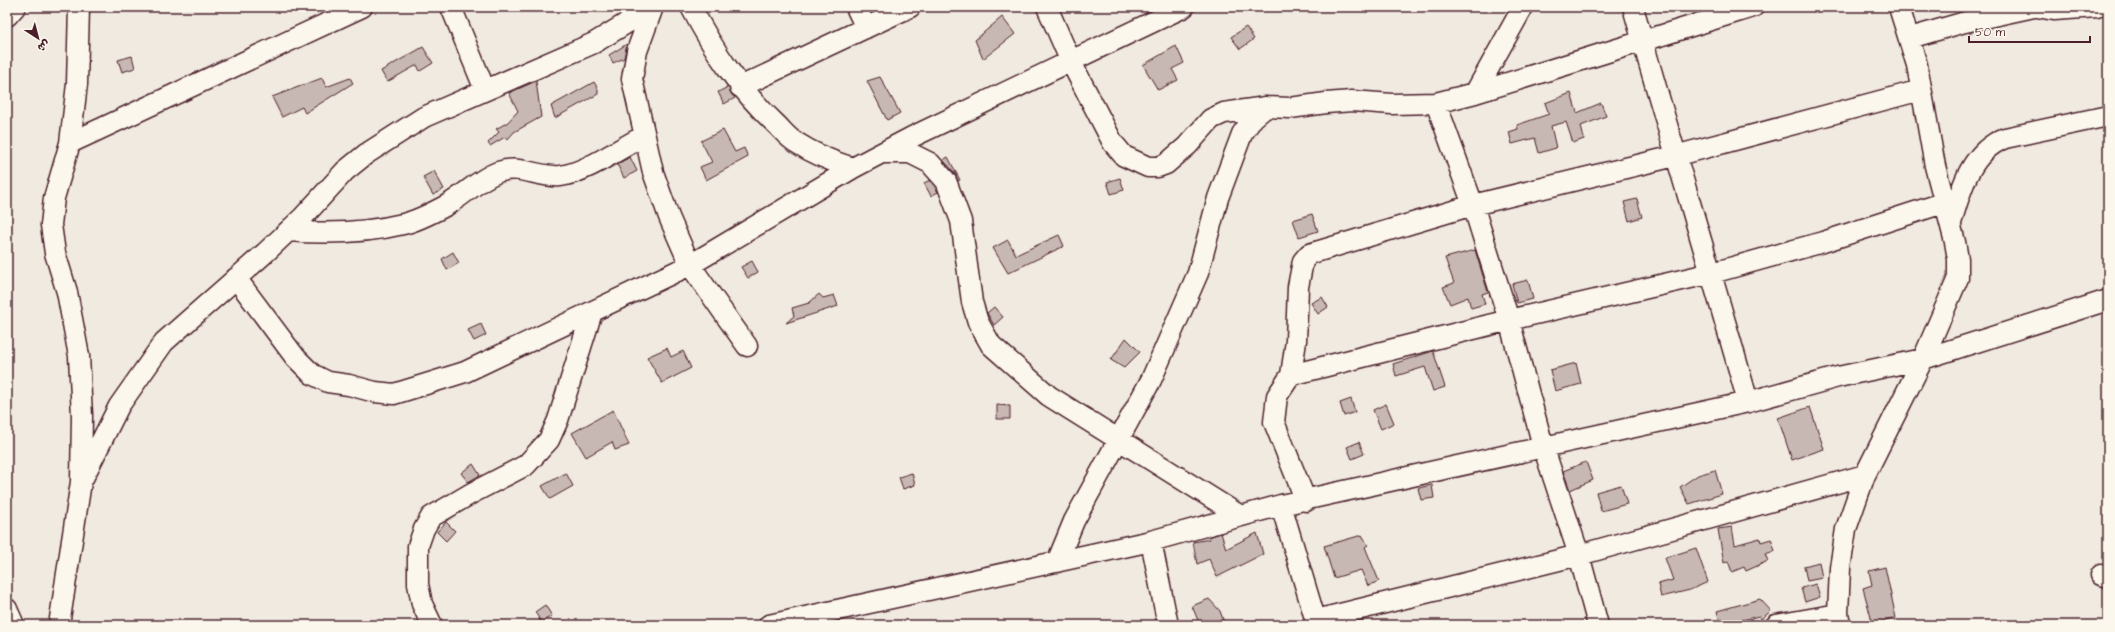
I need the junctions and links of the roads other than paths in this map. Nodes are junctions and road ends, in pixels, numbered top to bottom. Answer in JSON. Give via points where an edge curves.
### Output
{"nodes":[{"id":1,"x":15,"y":7,"type":"edge"},
{"id":2,"x":79,"y":7,"type":"edge"},
{"id":3,"x":362,"y":7,"type":"edge"},
{"id":4,"x":451,"y":7,"type":"edge"},
{"id":5,"x":653,"y":7,"type":"edge"},
{"id":6,"x":691,"y":7,"type":"edge"},
{"id":7,"x":856,"y":7,"type":"edge"},
{"id":8,"x":910,"y":7,"type":"edge"},
{"id":9,"x":1047,"y":7,"type":"edge"},
{"id":10,"x":1184,"y":7,"type":"edge"},
{"id":11,"x":1523,"y":7,"type":"edge"},
{"id":12,"x":1633,"y":7,"type":"edge"},
{"id":13,"x":1753,"y":7,"type":"edge"},
{"id":14,"x":1900,"y":7,"type":"edge"},
{"id":15,"x":2034,"y":7,"type":"edge"},
{"id":16,"x":2037,"y":7,"type":"edge"},
{"id":17,"x":2097,"y":7,"type":"edge"},
{"id":18,"x":7,"y":16,"type":"edge"},
{"id":19,"x":866,"y":28,"type":"junction"},
{"id":20,"x":1910,"y":38,"type":"junction"},
{"id":21,"x":1643,"y":42,"type":"junction"},
{"id":22,"x":1071,"y":62,"type":"junction"},
{"id":23,"x":740,"y":87,"type":"junction"},
{"id":24,"x":485,"y":90,"type":"junction"},
{"id":25,"x":1921,"y":90,"type":"junction"},
{"id":26,"x":1475,"y":93,"type":"junction"},
{"id":27,"x":1436,"y":103,"type":"junction"},
{"id":28,"x":1266,"y":107,"type":"junction"},
{"id":29,"x":2108,"y":116,"type":"edge"},
{"id":30,"x":644,"y":136,"type":"junction"},
{"id":31,"x":70,"y":143,"type":"junction"},
{"id":32,"x":885,"y":153,"type":"junction"},
{"id":33,"x":1675,"y":156,"type":"junction"},
{"id":34,"x":853,"y":168,"type":"junction"},
{"id":35,"x":1943,"y":203,"type":"junction"},
{"id":36,"x":1473,"y":205,"type":"junction"},
{"id":37,"x":1951,"y":223,"type":"junction"},
{"id":38,"x":288,"y":231,"type":"junction"},
{"id":39,"x":690,"y":265,"type":"junction"},
{"id":40,"x":1712,"y":273,"type":"junction"},
{"id":41,"x":236,"y":278,"type":"junction"},
{"id":42,"x":2108,"y":300,"type":"edge"},
{"id":43,"x":592,"y":312,"type":"junction"},
{"id":44,"x":1509,"y":320,"type":"junction"},
{"id":45,"x":747,"y":346,"type":"dead end"},
{"id":46,"x":1923,"y":359,"type":"junction"},
{"id":47,"x":1291,"y":375,"type":"junction"},
{"id":48,"x":1748,"y":402,"type":"junction"},
{"id":49,"x":1117,"y":439,"type":"junction"},
{"id":50,"x":1543,"y":446,"type":"junction"},
{"id":51,"x":1865,"y":475,"type":"junction"},
{"id":52,"x":81,"y":482,"type":"junction"},
{"id":53,"x":1306,"y":501,"type":"junction"},
{"id":54,"x":1281,"y":505,"type":"junction"},
{"id":55,"x":1239,"y":516,"type":"junction"},
{"id":56,"x":1151,"y":541,"type":"junction"},
{"id":57,"x":1578,"y":555,"type":"junction"},
{"id":58,"x":1057,"y":562,"type":"junction"},
{"id":59,"x":7,"y":609,"type":"edge"},
{"id":60,"x":1839,"y":620,"type":"edge"},
{"id":61,"x":1317,"y":622,"type":"edge"},
{"id":62,"x":14,"y":625,"type":"edge"},
{"id":63,"x":59,"y":625,"type":"edge"},
{"id":64,"x":432,"y":625,"type":"edge"},
{"id":65,"x":769,"y":625,"type":"edge"},
{"id":66,"x":1168,"y":625,"type":"edge"},
{"id":67,"x":1598,"y":625,"type":"edge"},
{"id":68,"x":1776,"y":625,"type":"edge"}],
"edges":[{"from":1,"to":18,"type":"street"},
{"from":2,"to":31,"type":"street","via":[[77,84]]},
{"from":3,"to":31,"type":"street"},
{"from":4,"to":24,"type":"street"},
{"from":5,"to":24,"type":"street","via":[[594,43]]},
{"from":5,"to":30,"type":"street","via":[[637,51],[632,79]]},
{"from":6,"to":23,"type":"street","via":[[706,36]]},
{"from":7,"to":19,"type":"street"},
{"from":8,"to":19,"type":"street"},
{"from":9,"to":22,"type":"street"},
{"from":10,"to":22,"type":"street"},
{"from":11,"to":26,"type":"street"},
{"from":12,"to":21,"type":"street"},
{"from":13,"to":21,"type":"street"},
{"from":14,"to":20,"type":"street"},
{"from":15,"to":20,"type":"street","via":[[1965,22]]},
{"from":16,"to":17,"type":"street","via":[[2054,10]]},
{"from":19,"to":23,"type":"street"},
{"from":20,"to":25,"type":"street"},
{"from":21,"to":26,"type":"street"},
{"from":21,"to":33,"type":"street"},
{"from":22,"to":28,"type":"street","via":[[1113,143],[1124,156],[1148,168],[1166,164],[1187,146],[1211,119],[1224,113]]},
{"from":22,"to":32,"type":"street","via":[[912,137]]},
{"from":23,"to":34,"type":"street","via":[[757,107],[796,142],[838,164]]},
{"from":24,"to":38,"type":"street","via":[[424,117],[366,154]]},
{"from":25,"to":33,"type":"street"},
{"from":25,"to":35,"type":"street"},
{"from":26,"to":27,"type":"street"},
{"from":27,"to":28,"type":"street","via":[[1392,104],[1352,101],[1290,108]]},
{"from":27,"to":36,"type":"street"},
{"from":28,"to":49,"type":"street","via":[[1253,118],[1242,134],[1218,198],[1198,273],[1151,380]]},
{"from":29,"to":37,"type":"street","via":[[1992,143],[1979,156],[1961,188]]},
{"from":30,"to":38,"type":"street","via":[[574,173],[558,176],[516,168],[497,172],[449,204],[403,224],[318,233]]},
{"from":30,"to":39,"type":"street","via":[[653,172],[669,217]]},
{"from":31,"to":52,"type":"street","via":[[54,198],[51,226],[79,356],[82,416]]},
{"from":32,"to":34,"type":"street"},
{"from":32,"to":49,"type":"street","via":[[910,153],[930,163],[946,181],[961,221],[972,302],[978,322],[991,346],[1049,396]]},
{"from":33,"to":36,"type":"street"},
{"from":33,"to":40,"type":"street"},
{"from":34,"to":39,"type":"street"},
{"from":35,"to":37,"type":"street"},
{"from":35,"to":40,"type":"street","via":[[1823,242]]},
{"from":36,"to":44,"type":"street"},
{"from":36,"to":47,"type":"street","via":[[1309,254],[1304,260],[1298,287],[1296,341]]},
{"from":37,"to":46,"type":"street","via":[[1958,259],[1958,278]]},
{"from":38,"to":41,"type":"street"},
{"from":39,"to":43,"type":"street"},
{"from":39,"to":45,"type":"street"},
{"from":40,"to":44,"type":"street"},
{"from":40,"to":48,"type":"street"},
{"from":41,"to":43,"type":"street","via":[[295,357],[312,374],[328,382],[394,394],[465,372]]},
{"from":41,"to":52,"type":"street","via":[[164,342],[118,406]]},
{"from":42,"to":46,"type":"street"},
{"from":43,"to":64,"type":"street","via":[[558,420],[549,440],[526,465],[431,518],[424,529],[418,546],[418,584],[422,604]]},
{"from":44,"to":47,"type":"street"},
{"from":44,"to":50,"type":"street"},
{"from":46,"to":48,"type":"street","via":[[1838,377]]},
{"from":46,"to":51,"type":"street"},
{"from":47,"to":53,"type":"street","via":[[1277,396],[1274,422]]},
{"from":48,"to":50,"type":"street"},
{"from":49,"to":55,"type":"street"},
{"from":49,"to":58,"type":"street","via":[[1074,521]]},
{"from":50,"to":53,"type":"street"},
{"from":50,"to":57,"type":"street"},
{"from":51,"to":57,"type":"street"},
{"from":51,"to":60,"type":"street","via":[[1846,530],[1840,568]]},
{"from":52,"to":63,"type":"street"},
{"from":53,"to":54,"type":"street"},
{"from":54,"to":55,"type":"street"},
{"from":54,"to":61,"type":"street"},
{"from":55,"to":56,"type":"street"},
{"from":56,"to":58,"type":"street"},
{"from":56,"to":66,"type":"street"},
{"from":57,"to":61,"type":"street"},
{"from":57,"to":67,"type":"street"},
{"from":58,"to":65,"type":"street"},
{"from":59,"to":62,"type":"street"},
{"from":60,"to":68,"type":"street"}]}
